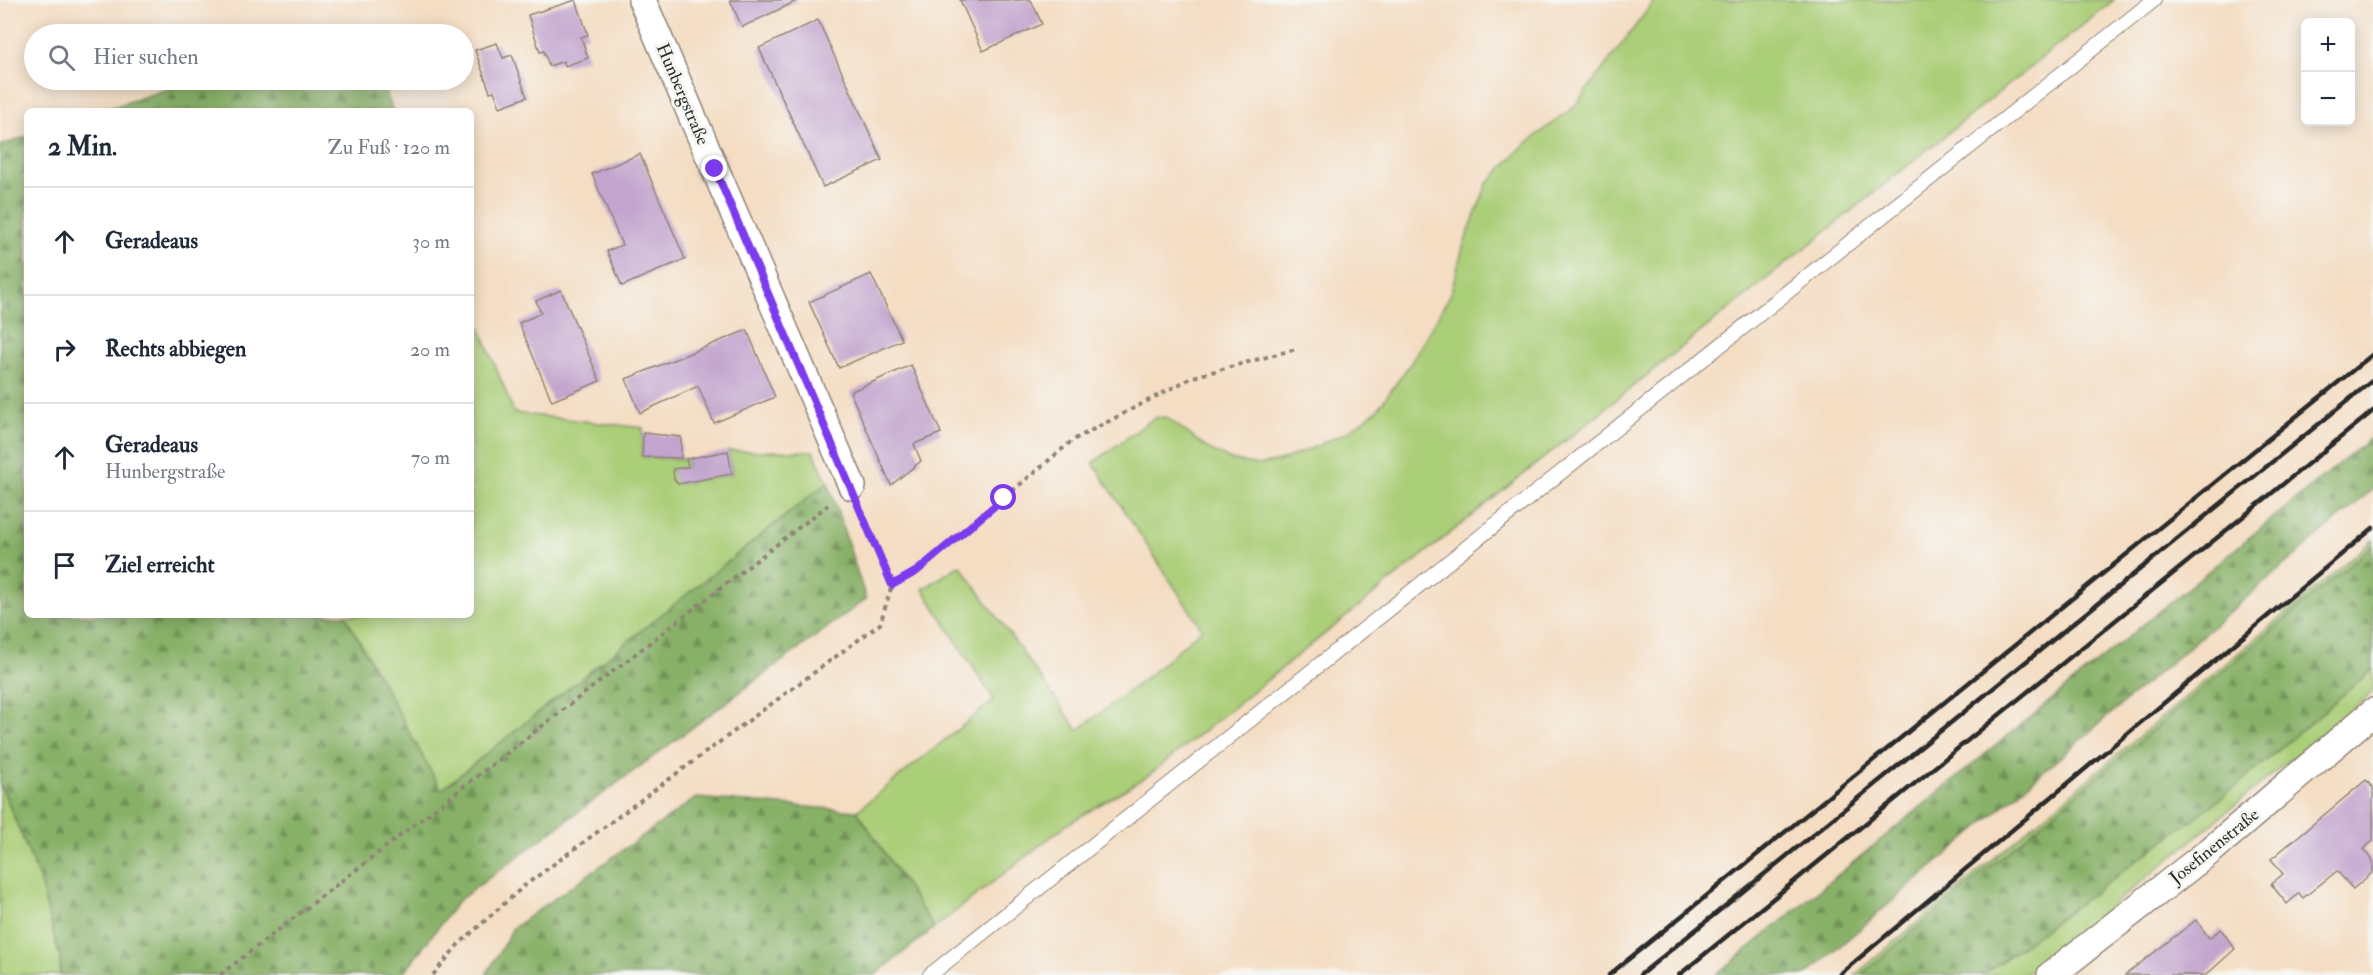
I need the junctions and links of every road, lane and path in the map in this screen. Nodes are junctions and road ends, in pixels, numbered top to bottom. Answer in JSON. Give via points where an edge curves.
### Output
{"nodes":[{"id":1,"x":642,"y":0,"type":"edge"},
{"id":2,"x":2154,"y":0,"type":"edge"},
{"id":3,"x":1296,"y":349,"type":"dead end"},
{"id":4,"x":852,"y":486,"type":"junction"},
{"id":5,"x":892,"y":585,"type":"junction"},
{"id":6,"x":2373,"y":712,"type":"edge"},
{"id":7,"x":220,"y":975,"type":"edge"},
{"id":8,"x":433,"y":975,"type":"edge"},
{"id":9,"x":930,"y":975,"type":"edge"},
{"id":10,"x":2051,"y":975,"type":"edge"}],
"edges":[{"from":1,"to":4,"type":"street","name":"Hunbergstraße"},
{"from":2,"to":9,"type":"lane"},
{"from":3,"to":5,"type":"path","via":[[1192,377],[1073,440],[917,571]]},
{"from":4,"to":5,"type":"path"},
{"from":4,"to":7,"type":"path"},
{"from":5,"to":8,"type":"path","via":[[880,624],[524,886],[458,945]]},
{"from":6,"to":10,"type":"street","name":"Josefinenstraße","via":[[2210,851]]}]}
